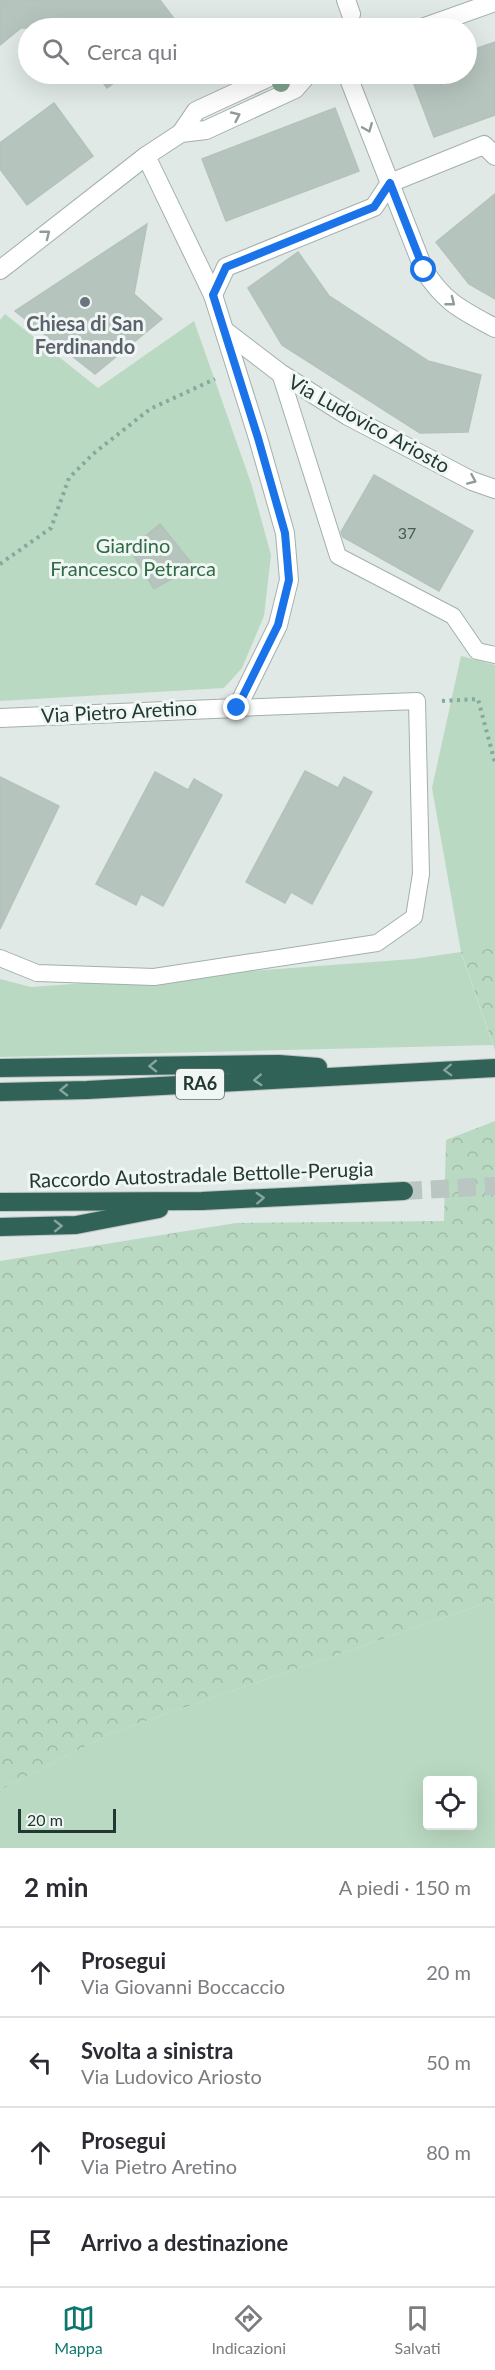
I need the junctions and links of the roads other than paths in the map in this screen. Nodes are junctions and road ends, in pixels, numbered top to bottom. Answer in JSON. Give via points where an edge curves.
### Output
{"nodes":[{"id":1,"x":495,"y":2,"type":"edge"},
{"id":2,"x":450,"y":18,"type":"edge"},
{"id":3,"x":254,"y":84,"type":"edge"},
{"id":4,"x":300,"y":84,"type":"edge"},
{"id":5,"x":351,"y":84,"type":"edge"},
{"id":6,"x":181,"y":133,"type":"junction"},
{"id":7,"x":491,"y":147,"type":"edge"},
{"id":8,"x":146,"y":156,"type":"junction"},
{"id":9,"x":390,"y":183,"type":"junction"},
{"id":10,"x":0,"y":270,"type":"edge"},
{"id":11,"x":213,"y":295,"type":"junction"},
{"id":12,"x":495,"y":328,"type":"edge"},
{"id":13,"x":225,"y":331,"type":"junction"},
{"id":14,"x":280,"y":373,"type":"junction"},
{"id":15,"x":495,"y":489,"type":"edge"},
{"id":16,"x":495,"y":655,"type":"edge"},
{"id":17,"x":237,"y":708,"type":"junction"},
{"id":18,"x":0,"y":718,"type":"edge"},
{"id":19,"x":0,"y":958,"type":"edge"},
{"id":20,"x":0,"y":1068,"type":"edge"},
{"id":21,"x":495,"y":1068,"type":"edge"},
{"id":22,"x":400,"y":1072,"type":"junction"},
{"id":23,"x":0,"y":1092,"type":"edge"},
{"id":24,"x":404,"y":1191,"type":"tunnel mouth"},
{"id":25,"x":202,"y":1201,"type":"junction"},
{"id":26,"x":0,"y":1202,"type":"edge"},
{"id":27,"x":0,"y":1227,"type":"edge"}],
"edges":[{"from":1,"to":2,"type":"street"},
{"from":3,"to":6,"type":"street","via":[[196,111]]},
{"from":6,"to":4,"type":"street","one_way":true,"via":[[206,130]]},
{"from":5,"to":9,"type":"street","one_way":true},
{"from":6,"to":8,"type":"street"},
{"from":7,"to":9,"type":"street"},
{"from":10,"to":8,"type":"street","one_way":true},
{"from":8,"to":11,"type":"street"},
{"from":9,"to":11,"type":"street","via":[[374,207],[226,267]]},
{"from":9,"to":12,"type":"street","one_way":true,"via":[[424,270],[435,287],[450,303]]},
{"from":11,"to":13,"type":"street"},
{"from":13,"to":14,"type":"street","name":"Via Ludovico Ariosto"},
{"from":13,"to":17,"type":"street","via":[[285,533],[289,580],[278,625]]},
{"from":14,"to":15,"type":"street","name":"Via Ludovico Ariosto","one_way":true,"via":[[348,416],[472,481]]},
{"from":14,"to":16,"type":"lane","via":[[338,556],[453,616],[477,651]]},
{"from":17,"to":18,"type":"street","name":"Via Pietro Aretino"},
{"from":17,"to":19,"type":"lane","via":[[417,701],[421,874],[414,917],[377,944],[154,977],[37,974]]},
{"from":22,"to":20,"type":"highway","one_way":true,"via":[[279,1065]]},
{"from":21,"to":22,"type":"highway","number":"RA6","one_way":true},
{"from":22,"to":23,"type":"highway","number":"RA6","one_way":true},
{"from":25,"to":24,"type":"highway","name":"Raccordo Autostradale Bettolle-Perugia","one_way":true},
{"from":25,"to":26,"type":"highway","name":"Raccordo Autostradale Bettolle-Perugia"},
{"from":27,"to":25,"type":"highway","one_way":true,"via":[[76,1225]]}]}
